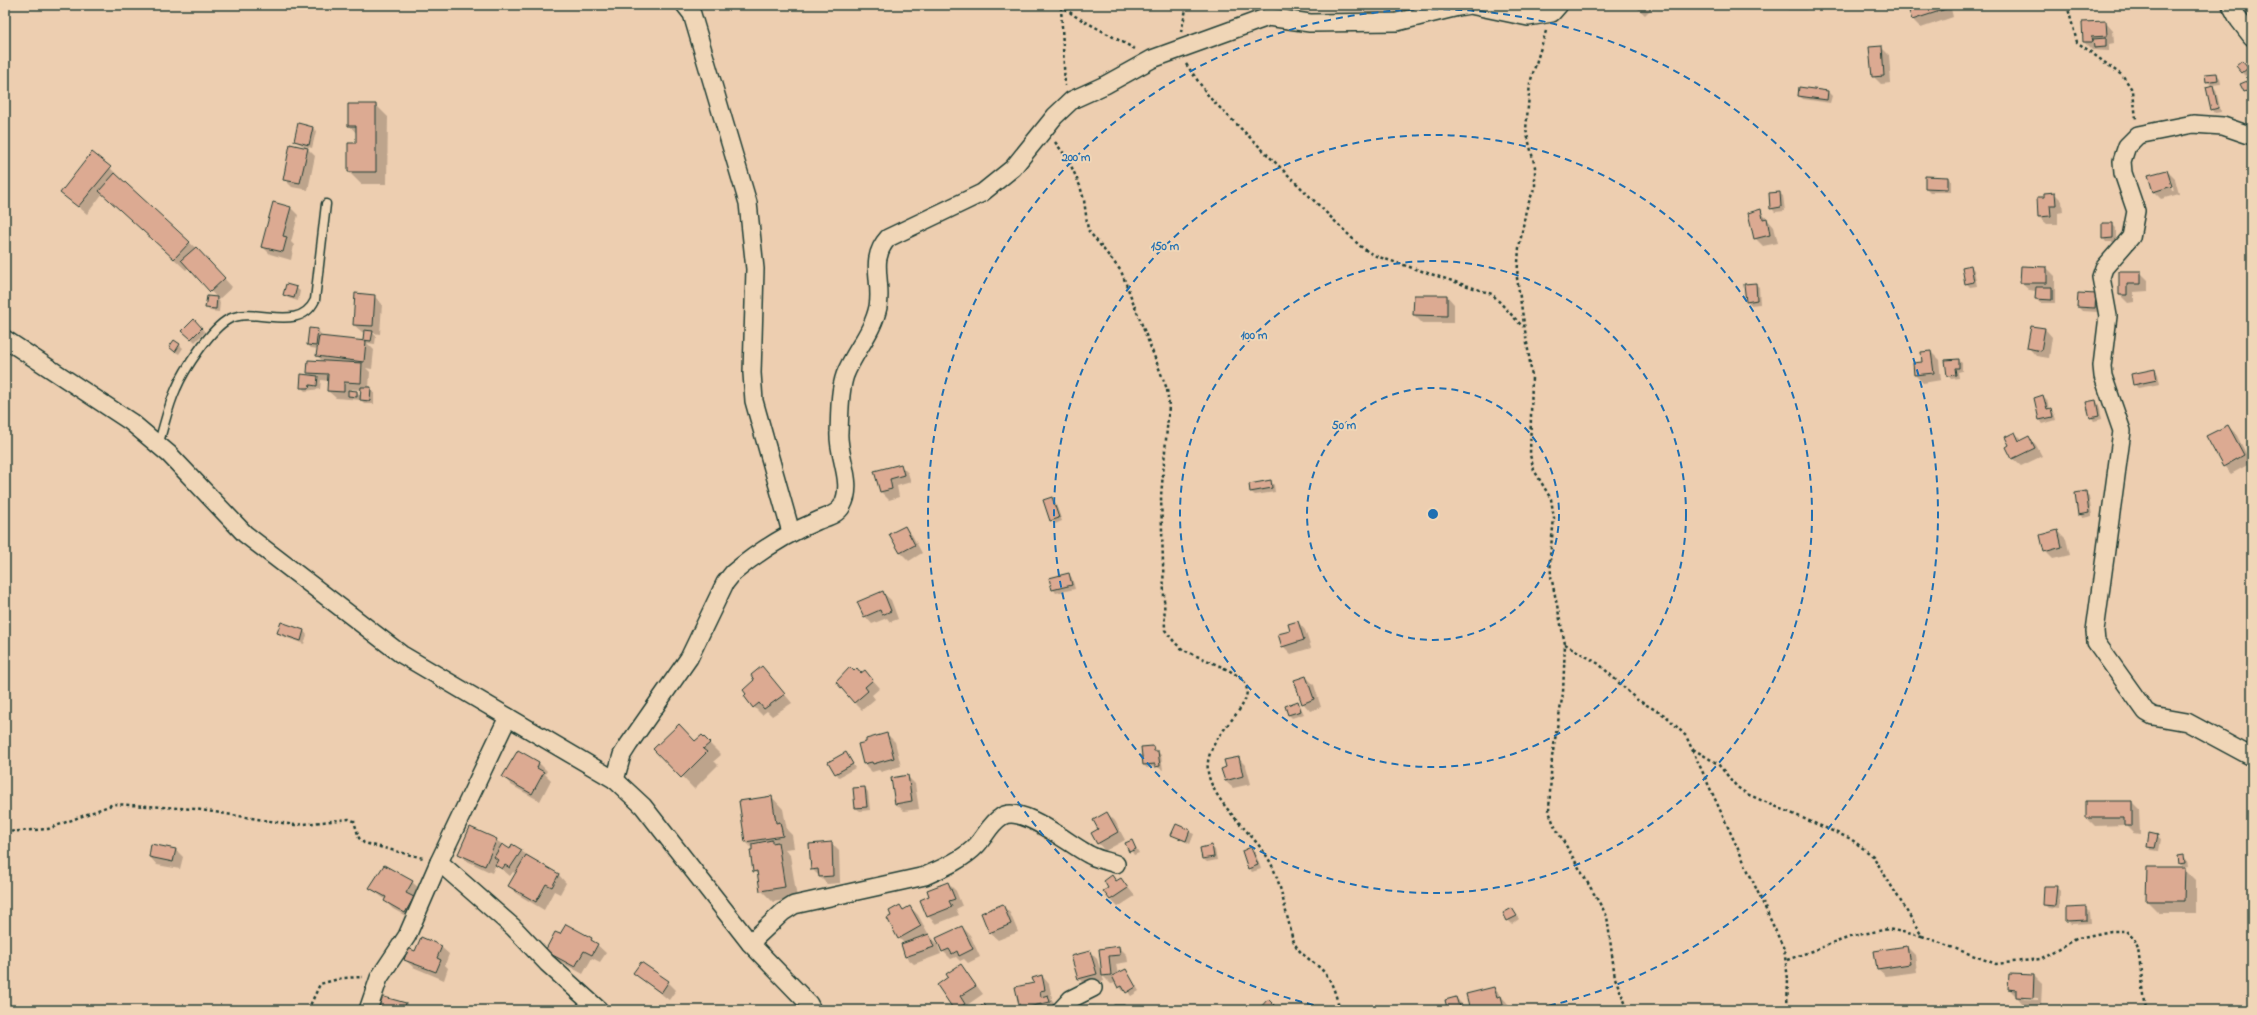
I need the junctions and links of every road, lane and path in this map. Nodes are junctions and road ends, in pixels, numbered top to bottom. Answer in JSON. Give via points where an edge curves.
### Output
{"nodes":[{"id":1,"x":686,"y":5,"type":"edge"},
{"id":2,"x":1187,"y":5,"type":"edge"},
{"id":3,"x":2068,"y":5,"type":"edge"},
{"id":4,"x":2231,"y":5,"type":"edge"},
{"id":5,"x":1060,"y":6,"type":"edge"},
{"id":6,"x":1555,"y":9,"type":"edge"},
{"id":7,"x":2252,"y":37,"type":"edge"},
{"id":8,"x":1175,"y":50,"type":"junction"},
{"id":9,"x":1152,"y":59,"type":"junction"},
{"id":10,"x":1066,"y":103,"type":"junction"},
{"id":11,"x":1045,"y":130,"type":"junction"},
{"id":12,"x":2138,"y":135,"type":"junction"},
{"id":13,"x":2252,"y":136,"type":"edge"},
{"id":14,"x":326,"y":204,"type":"dead end"},
{"id":15,"x":1523,"y":327,"type":"junction"},
{"id":16,"x":5,"y":339,"type":"edge"},
{"id":17,"x":158,"y":445,"type":"junction"},
{"id":18,"x":791,"y":532,"type":"junction"},
{"id":19,"x":1565,"y":644,"type":"junction"},
{"id":20,"x":508,"y":717,"type":"junction"},
{"id":21,"x":1693,"y":749,"type":"junction"},
{"id":22,"x":2252,"y":757,"type":"edge"},
{"id":23,"x":615,"y":780,"type":"junction"},
{"id":24,"x":5,"y":832,"type":"edge"},
{"id":25,"x":439,"y":862,"type":"junction"},
{"id":26,"x":1116,"y":864,"type":"dead end"},
{"id":27,"x":1922,"y":936,"type":"junction"},
{"id":28,"x":750,"y":943,"type":"junction"},
{"id":29,"x":1787,"y":960,"type":"junction"},
{"id":30,"x":379,"y":978,"type":"junction"},
{"id":31,"x":1093,"y":988,"type":"dead end"},
{"id":32,"x":308,"y":1010,"type":"edge"},
{"id":33,"x":368,"y":1010,"type":"edge"},
{"id":34,"x":599,"y":1010,"type":"edge"},
{"id":35,"x":812,"y":1010,"type":"edge"},
{"id":36,"x":1061,"y":1010,"type":"edge"},
{"id":37,"x":1340,"y":1010,"type":"edge"},
{"id":38,"x":1628,"y":1010,"type":"edge"},
{"id":39,"x":1787,"y":1010,"type":"edge"},
{"id":40,"x":2146,"y":1010,"type":"edge"}],
"edges":[{"from":1,"to":18,"type":"street","via":[[692,14],[748,203],[755,269],[752,373],[754,401]]},
{"from":2,"to":8,"type":"path"},
{"from":3,"to":12,"type":"path","via":[[2077,42],[2123,76],[2133,91]]},
{"from":4,"to":7,"type":"street"},
{"from":5,"to":9,"type":"path"},
{"from":5,"to":10,"type":"path"},
{"from":6,"to":8,"type":"street","via":[[1528,17],[1458,6],[1396,22],[1310,23],[1268,17]]},
{"from":6,"to":15,"type":"path","via":[[1530,83],[1526,130],[1535,168],[1536,186],[1526,210],[1519,248],[1517,278]]},
{"from":8,"to":9,"type":"street"},
{"from":8,"to":15,"type":"path","via":[[1210,98],[1360,246],[1372,255],[1492,294]]},
{"from":9,"to":10,"type":"street"},
{"from":10,"to":11,"type":"street"},
{"from":11,"to":18,"type":"street","via":[[1012,168],[982,193],[888,238],[881,246],[878,256],[878,306],[873,322],[843,381],[838,442],[846,474],[843,505],[837,513]]},
{"from":11,"to":37,"type":"path","via":[[1068,159],[1084,200],[1088,230],[1121,271],[1167,389],[1161,496],[1165,630],[1173,641],[1184,649],[1236,676],[1244,683],[1247,693],[1245,703],[1214,741],[1209,753],[1209,775],[1213,788],[1266,855],[1275,871],[1295,945],[1324,972]]},
{"from":12,"to":13,"type":"street","via":[[2209,123]]},
{"from":12,"to":22,"type":"street","via":[[2127,146],[2122,161],[2123,173],[2136,211],[2136,222],[2131,237],[2104,268],[2101,278],[2108,316],[2103,376],[2122,431],[2095,631],[2096,642],[2146,712],[2153,716],[2187,722]]},
{"from":14,"to":17,"type":"lane","via":[[312,308],[294,318],[241,315],[229,319],[216,329],[176,389]]},
{"from":15,"to":19,"type":"path","via":[[1532,376],[1530,455],[1534,470],[1551,499],[1554,518],[1551,576]]},
{"from":16,"to":17,"type":"street","via":[[131,422]]},
{"from":17,"to":20,"type":"street","via":[[245,534],[306,582],[402,654]]},
{"from":18,"to":23,"type":"street","via":[[744,563],[726,583],[690,658],[622,755]]},
{"from":19,"to":21,"type":"path","via":[[1599,664],[1636,699],[1666,716],[1686,736]]},
{"from":19,"to":38,"type":"path","via":[[1563,693],[1552,758],[1549,811],[1554,825],[1607,916],[1615,978]]},
{"from":20,"to":23,"type":"street"},
{"from":20,"to":25,"type":"street"},
{"from":21,"to":27,"type":"path","via":[[1718,764],[1737,787],[1747,794],[1851,839],[1873,856]]},
{"from":21,"to":29,"type":"path"},
{"from":23,"to":28,"type":"street","via":[[643,806]]},
{"from":24,"to":25,"type":"path","via":[[48,829],[114,804],[195,809],[295,825],[348,819],[354,821],[359,838],[370,846]]},
{"from":25,"to":30,"type":"street","via":[[407,936]]},
{"from":25,"to":34,"type":"street","via":[[514,927],[547,963]]},
{"from":26,"to":28,"type":"street","via":[[1092,856],[1031,819],[1009,814],[1001,817],[964,856],[941,869],[926,876],[794,905]]},
{"from":27,"to":29,"type":"path","via":[[1888,929],[1853,936]]},
{"from":27,"to":40,"type":"path","via":[[1996,964],[2040,959],[2078,938],[2111,931],[2126,931],[2134,939],[2138,949]]},
{"from":28,"to":35,"type":"street"},
{"from":29,"to":39,"type":"path"},
{"from":30,"to":32,"type":"path","via":[[354,976],[320,984]]},
{"from":30,"to":33,"type":"street"},
{"from":31,"to":36,"type":"street","via":[[1072,999]]}]}
